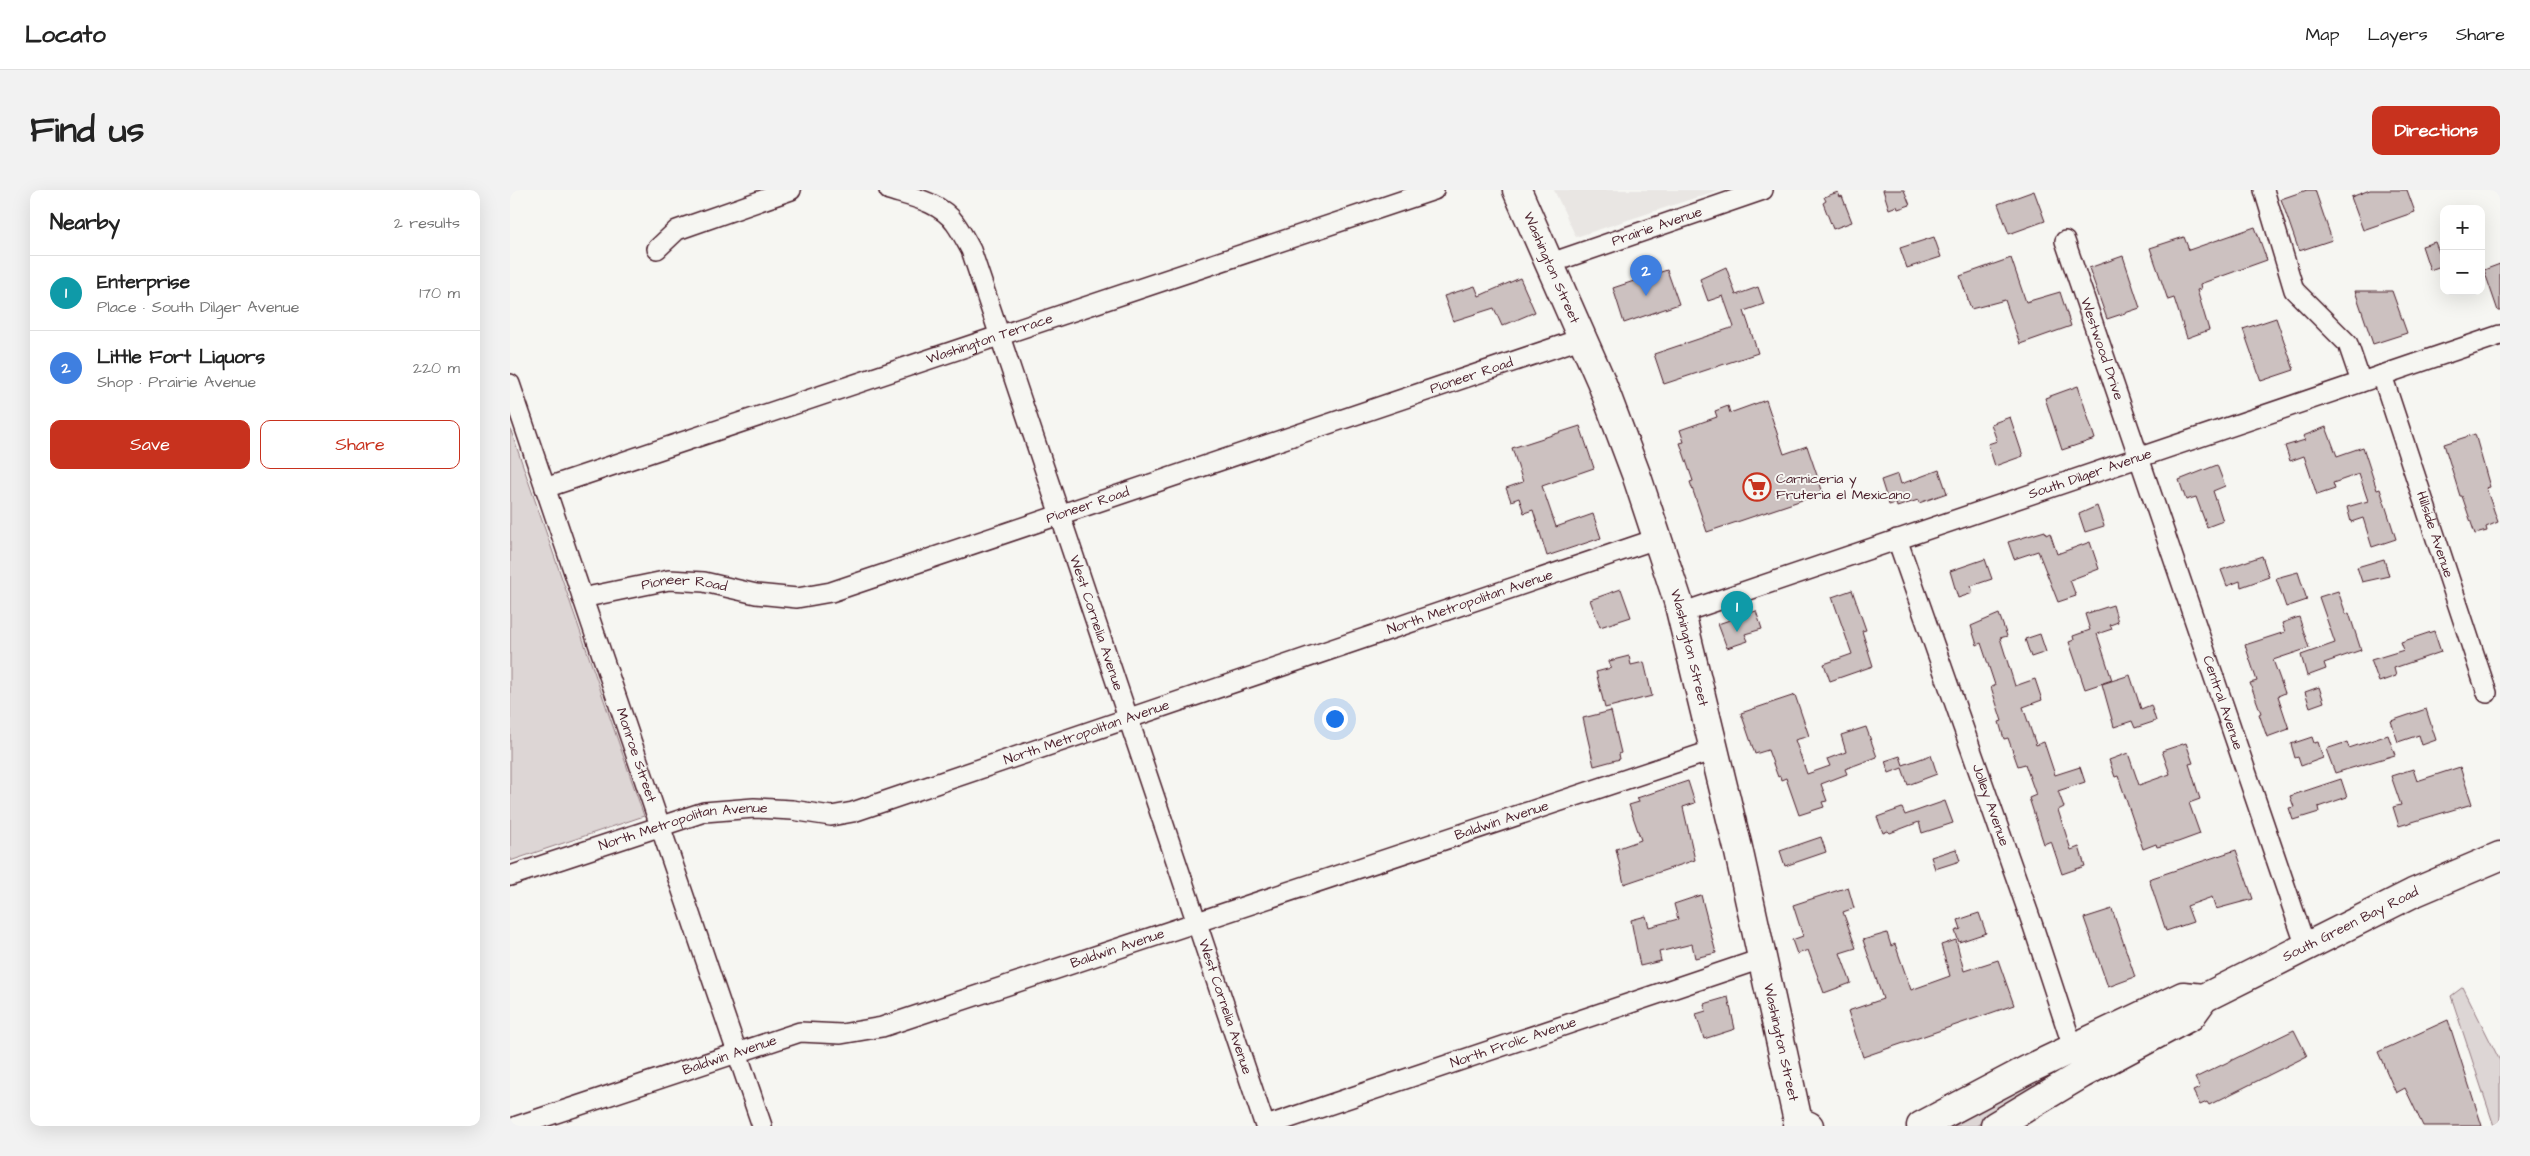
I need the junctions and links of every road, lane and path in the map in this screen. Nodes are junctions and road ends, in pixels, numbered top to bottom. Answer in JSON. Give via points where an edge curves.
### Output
{"nodes":[{"id":1,"x":791,"y":190,"type":"edge"},
{"id":2,"x":889,"y":190,"type":"edge"},
{"id":3,"x":1434,"y":190,"type":"edge"},
{"id":4,"x":1517,"y":190,"type":"edge"},
{"id":5,"x":1763,"y":190,"type":"edge"},
{"id":6,"x":2264,"y":190,"type":"edge"},
{"id":7,"x":2065,"y":241,"type":"dead end"},
{"id":8,"x":657,"y":249,"type":"dead end"},
{"id":9,"x":1551,"y":263,"type":"junction"},
{"id":10,"x":2500,"y":335,"type":"edge"},
{"id":11,"x":1000,"y":336,"type":"junction"},
{"id":12,"x":1583,"y":338,"type":"junction"},
{"id":13,"x":2382,"y":375,"type":"junction"},
{"id":14,"x":2361,"y":382,"type":"junction"},
{"id":15,"x":510,"y":384,"type":"edge"},
{"id":16,"x":2140,"y":457,"type":"junction"},
{"id":17,"x":544,"y":488,"type":"junction"},
{"id":18,"x":1060,"y":514,"type":"junction"},
{"id":19,"x":1656,"y":539,"type":"junction"},
{"id":20,"x":1897,"y":539,"type":"junction"},
{"id":21,"x":582,"y":598,"type":"junction"},
{"id":22,"x":1681,"y":613,"type":"junction"},
{"id":23,"x":2487,"y":693,"type":"dead end"},
{"id":24,"x":1129,"y":718,"type":"junction"},
{"id":25,"x":1714,"y":750,"type":"junction"},
{"id":26,"x":660,"y":826,"type":"junction"},
{"id":27,"x":2500,"y":856,"type":"edge"},
{"id":28,"x":510,"y":876,"type":"edge"},
{"id":29,"x":1197,"y":922,"type":"junction"},
{"id":30,"x":2306,"y":946,"type":"junction"},
{"id":31,"x":1762,"y":959,"type":"junction"},
{"id":32,"x":2204,"y":998,"type":"junction"},
{"id":33,"x":2073,"y":1048,"type":"junction"},
{"id":34,"x":737,"y":1052,"type":"junction"},
{"id":35,"x":2082,"y":1074,"type":"junction"},
{"id":36,"x":1801,"y":1125,"type":"edge"},
{"id":37,"x":517,"y":1126,"type":"edge"},
{"id":38,"x":762,"y":1126,"type":"edge"},
{"id":39,"x":1266,"y":1126,"type":"edge"},
{"id":40,"x":1921,"y":1126,"type":"edge"},
{"id":41,"x":1995,"y":1126,"type":"edge"}],
"edges":[{"from":1,"to":8,"type":"street","via":[[677,230]]},
{"from":2,"to":11,"type":"street","name":"West Cornelia Avenue","via":[[940,208],[955,222],[971,250]]},
{"from":3,"to":11,"type":"street","name":"Washington Terrace"},
{"from":4,"to":9,"type":"main road","name":"Washington Street"},
{"from":5,"to":9,"type":"street","name":"Prairie Avenue"},
{"from":6,"to":14,"type":"street","via":[[2294,290],[2348,344]]},
{"from":7,"to":16,"type":"street","name":"Westwood Drive"},
{"from":9,"to":12,"type":"main road","name":"Washington Street"},
{"from":10,"to":13,"type":"street","name":"South Dilger Avenue"},
{"from":11,"to":17,"type":"street","name":"Washington Terrace"},
{"from":11,"to":18,"type":"street","name":"West Cornelia Avenue"},
{"from":12,"to":18,"type":"street","name":"Pioneer Road"},
{"from":12,"to":19,"type":"main road","name":"Washington Street","via":[[1636,474]]},
{"from":13,"to":14,"type":"street","name":"South Dilger Avenue"},
{"from":13,"to":23,"type":"street","name":"Hillside Avenue"},
{"from":14,"to":16,"type":"street","name":"South Dilger Avenue"},
{"from":15,"to":17,"type":"street","name":"Monroe Street"},
{"from":16,"to":20,"type":"street","name":"South Dilger Avenue"},
{"from":16,"to":30,"type":"street","name":"Central Avenue"},
{"from":17,"to":21,"type":"street","name":"Monroe Street"},
{"from":18,"to":21,"type":"street","name":"Pioneer Road","via":[[831,592],[797,598],[756,594],[704,582],[669,580]]},
{"from":18,"to":24,"type":"street","name":"West Cornelia Avenue"},
{"from":19,"to":22,"type":"main road","name":"Washington Street"},
{"from":19,"to":24,"type":"street","name":"North Metropolitan Avenue"},
{"from":20,"to":22,"type":"street","name":"South Dilger Avenue"},
{"from":20,"to":33,"type":"street","name":"Jolley Avenue"},
{"from":21,"to":26,"type":"street","name":"Monroe Street"},
{"from":22,"to":25,"type":"main road","name":"Washington Street"},
{"from":24,"to":26,"type":"street","name":"North Metropolitan Avenue","via":[[853,812],[831,816],[792,810],[744,809],[704,812]]},
{"from":24,"to":29,"type":"street","name":"West Cornelia Avenue"},
{"from":25,"to":29,"type":"street","name":"Baldwin Avenue"},
{"from":25,"to":31,"type":"main road","name":"Washington Street"},
{"from":26,"to":28,"type":"street","name":"North Metropolitan Avenue"},
{"from":26,"to":34,"type":"street","name":"Monroe Street"},
{"from":27,"to":30,"type":"main road","name":"South Green Bay Road","via":[[2413,893]]},
{"from":29,"to":34,"type":"street","name":"Baldwin Avenue","via":[[882,1027],[841,1034],[800,1032]]},
{"from":29,"to":39,"type":"street","name":"West Cornelia Avenue"},
{"from":30,"to":32,"type":"main road","name":"South Green Bay Road"},
{"from":31,"to":36,"type":"main road","name":"Washington Street"},
{"from":31,"to":39,"type":"street","name":"North Frolic Avenue"},
{"from":32,"to":33,"type":"main road","name":"South Green Bay Road","via":[[2182,996]]},
{"from":32,"to":35,"type":"main road","name":"South Green Bay Road","via":[[2191,1016]]},
{"from":33,"to":35,"type":"street","name":"Jolley Avenue"},
{"from":33,"to":40,"type":"main road","name":"South Green Bay Road"},
{"from":34,"to":37,"type":"street","name":"Baldwin Avenue"},
{"from":34,"to":38,"type":"street","name":"Monroe Street"},
{"from":35,"to":41,"type":"main road","name":"South Green Bay Road"}]}
